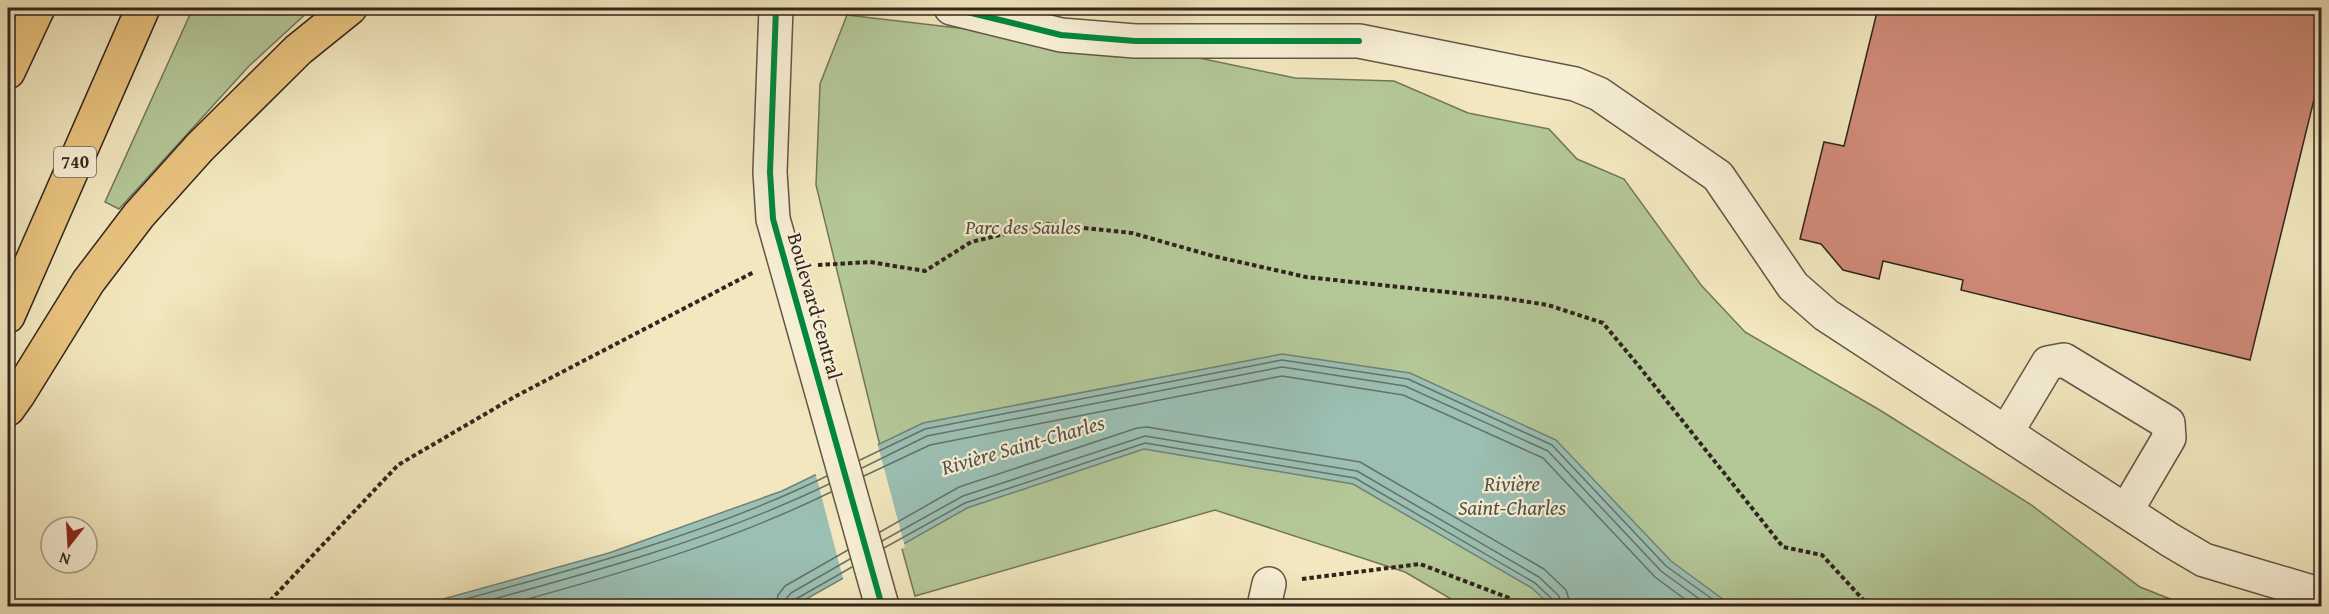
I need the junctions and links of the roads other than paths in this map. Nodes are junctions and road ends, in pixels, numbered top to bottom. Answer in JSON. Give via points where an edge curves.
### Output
{"nodes":[{"id":1,"x":38,"y":8,"type":"edge"},
{"id":2,"x":143,"y":8,"type":"edge"},
{"id":3,"x":350,"y":8,"type":"edge"},
{"id":4,"x":776,"y":8,"type":"edge"},
{"id":5,"x":951,"y":8,"type":"edge"},
{"id":6,"x":8,"y":72,"type":"edge"},
{"id":7,"x":8,"y":316,"type":"edge"},
{"id":8,"x":8,"y":408,"type":"edge"},
{"id":9,"x":2006,"y":433,"type":"junction"},
{"id":10,"x":2126,"y":511,"type":"junction"},
{"id":11,"x":2322,"y":595,"type":"edge"},
{"id":12,"x":882,"y":606,"type":"edge"}],
"edges":[{"from":1,"to":6,"type":"highway"},
{"from":2,"to":7,"type":"highway","number":"740"},
{"from":3,"to":8,"type":"highway","via":[[290,58],[200,147],[139,215],[88,282]]},
{"from":4,"to":12,"type":"street","name":"Boulevard Central","via":[[772,219]]},
{"from":5,"to":9,"type":"street","via":[[1061,34],[1135,41],[1359,41],[1575,84],[1599,94],[1718,176],[1793,286],[1826,315]]},
{"from":9,"to":10,"type":"street"},
{"from":9,"to":10,"type":"street","via":[[2048,363],[2064,360],[2168,423],[2169,438]]},
{"from":10,"to":11,"type":"street","via":[[2204,560]]}]}
